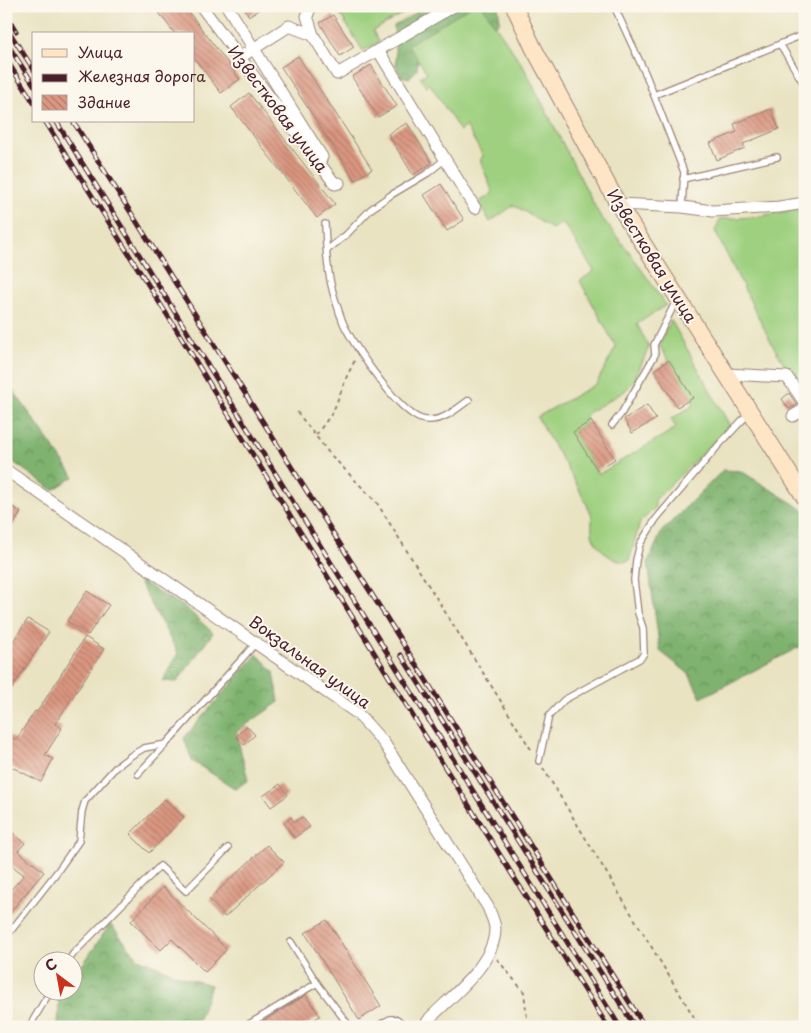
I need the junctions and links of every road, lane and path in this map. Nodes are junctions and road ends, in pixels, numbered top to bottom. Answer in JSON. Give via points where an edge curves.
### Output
{"nodes":[{"id":1,"x":201,"y":6,"type":"edge"},
{"id":2,"x":227,"y":6,"type":"edge"},
{"id":3,"x":311,"y":6,"type":"edge"},
{"id":4,"x":454,"y":6,"type":"edge"},
{"id":5,"x":514,"y":6,"type":"edge"},
{"id":6,"x":614,"y":6,"type":"edge"},
{"id":7,"x":805,"y":34,"type":"edge"},
{"id":8,"x":313,"y":35,"type":"junction"},
{"id":9,"x":780,"y":44,"type":"junction"},
{"id":10,"x":254,"y":48,"type":"junction"},
{"id":11,"x":378,"y":50,"type":"junction"},
{"id":12,"x":239,"y":58,"type":"junction"},
{"id":13,"x":805,"y":86,"type":"edge"},
{"id":14,"x":654,"y":95,"type":"junction"},
{"id":15,"x":777,"y":158,"type":"dead end"},
{"id":16,"x":444,"y":160,"type":"junction"},
{"id":17,"x":683,"y":179,"type":"junction"},
{"id":18,"x":805,"y":203,"type":"edge"},
{"id":19,"x":618,"y":204,"type":"junction"},
{"id":20,"x":682,"y":207,"type":"junction"},
{"id":21,"x":474,"y":208,"type":"dead end"},
{"id":22,"x":325,"y":224,"type":"dead end"},
{"id":23,"x":326,"y":250,"type":"junction"},
{"id":24,"x":678,"y":297,"type":"junction"},
{"id":25,"x":360,"y":352,"type":"junction"},
{"id":26,"x":726,"y":374,"type":"junction"},
{"id":27,"x":469,"y":400,"type":"dead end"},
{"id":28,"x":805,"y":403,"type":"edge"},
{"id":29,"x":805,"y":409,"type":"edge"},
{"id":30,"x":297,"y":412,"type":"dead end"},
{"id":31,"x":750,"y":412,"type":"junction"},
{"id":32,"x":793,"y":416,"type":"dead end"},
{"id":33,"x":612,"y":425,"type":"dead end"},
{"id":34,"x":316,"y":436,"type":"junction"},
{"id":35,"x":6,"y":470,"type":"edge"},
{"id":36,"x":805,"y":498,"type":"edge"},
{"id":37,"x":256,"y":643,"type":"junction"},
{"id":38,"x":166,"y":744,"type":"junction"},
{"id":39,"x":539,"y":761,"type":"junction"},
{"id":40,"x":138,"y":774,"type":"dead end"},
{"id":41,"x":228,"y":848,"type":"dead end"},
{"id":42,"x":6,"y":936,"type":"edge"},
{"id":43,"x":291,"y":942,"type":"dead end"},
{"id":44,"x":77,"y":950,"type":"edge"},
{"id":45,"x":491,"y":951,"type":"junction"},
{"id":46,"x":317,"y":983,"type":"junction"},
{"id":47,"x":45,"y":1000,"type":"edge"},
{"id":48,"x":29,"y":1027,"type":"edge"},
{"id":49,"x":244,"y":1027,"type":"edge"},
{"id":50,"x":350,"y":1027,"type":"edge"},
{"id":51,"x":376,"y":1027,"type":"edge"},
{"id":52,"x":406,"y":1027,"type":"edge"},
{"id":53,"x":424,"y":1027,"type":"edge"},
{"id":54,"x":528,"y":1027,"type":"edge"},
{"id":55,"x":700,"y":1027,"type":"edge"}],
"edges":[{"from":1,"to":12,"type":"street","name":"Известковая улица"},
{"from":2,"to":10,"type":"street","name":"Известковая улица"},
{"from":3,"to":8,"type":"street","via":[[307,16]]},
{"from":4,"to":11,"type":"street"},
{"from":5,"to":19,"type":"main road","name":"Известковая улица","via":[[533,48]]},
{"from":6,"to":14,"type":"lane"},
{"from":7,"to":9,"type":"lane"},
{"from":8,"to":10,"type":"street","via":[[289,26]]},
{"from":8,"to":11,"type":"street","via":[[337,74]]},
{"from":9,"to":13,"type":"lane"},
{"from":9,"to":14,"type":"lane"},
{"from":10,"to":12,"type":"street"},
{"from":10,"to":12,"type":"street","name":"Известковая улица","via":[[339,184],[335,184]]},
{"from":11,"to":16,"type":"street"},
{"from":14,"to":17,"type":"lane","via":[[684,172]]},
{"from":15,"to":17,"type":"lane"},
{"from":16,"to":21,"type":"street"},
{"from":16,"to":23,"type":"lane","via":[[371,209]]},
{"from":17,"to":20,"type":"lane"},
{"from":18,"to":20,"type":"street","via":[[713,211]]},
{"from":19,"to":20,"type":"street"},
{"from":19,"to":24,"type":"main road","name":"Известковая улица"},
{"from":22,"to":23,"type":"lane"},
{"from":23,"to":25,"type":"lane","via":[[335,299]]},
{"from":24,"to":26,"type":"main road","name":"Известковая улица"},
{"from":24,"to":33,"type":"lane","via":[[654,345],[655,355]]},
{"from":25,"to":27,"type":"lane","via":[[387,390],[408,411],[424,421],[444,418]]},
{"from":25,"to":34,"type":"path","via":[[333,412]]},
{"from":26,"to":28,"type":"street","via":[[787,377]]},
{"from":26,"to":31,"type":"main road","name":"Известковая улица"},
{"from":29,"to":32,"type":"street"},
{"from":30,"to":34,"type":"path"},
{"from":31,"to":36,"type":"main road","name":"Известковая улица"},
{"from":31,"to":39,"type":"lane","via":[[656,519],[640,544],[634,580],[643,628],[644,653],[641,658],[564,700],[549,716]]},
{"from":34,"to":39,"type":"path","via":[[377,504]]},
{"from":35,"to":37,"type":"street","name":"Вокзальная улица"},
{"from":37,"to":38,"type":"lane"},
{"from":37,"to":45,"type":"street","name":"Вокзальная улица","via":[[358,714],[384,743],[488,907],[496,928]]},
{"from":38,"to":40,"type":"lane"},
{"from":38,"to":42,"type":"lane","via":[[144,748],[132,755],[116,767],[85,801],[79,841]]},
{"from":39,"to":55,"type":"path"},
{"from":41,"to":44,"type":"lane","via":[[186,891],[160,866]]},
{"from":43,"to":46,"type":"lane"},
{"from":45,"to":53,"type":"street","name":"Вокзальная улица"},
{"from":45,"to":54,"type":"path","via":[[524,992]]},
{"from":46,"to":49,"type":"lane"},
{"from":46,"to":50,"type":"lane"},
{"from":47,"to":48,"type":"lane"},
{"from":51,"to":52,"type":"lane","via":[[390,1019],[397,1019]]}]}
